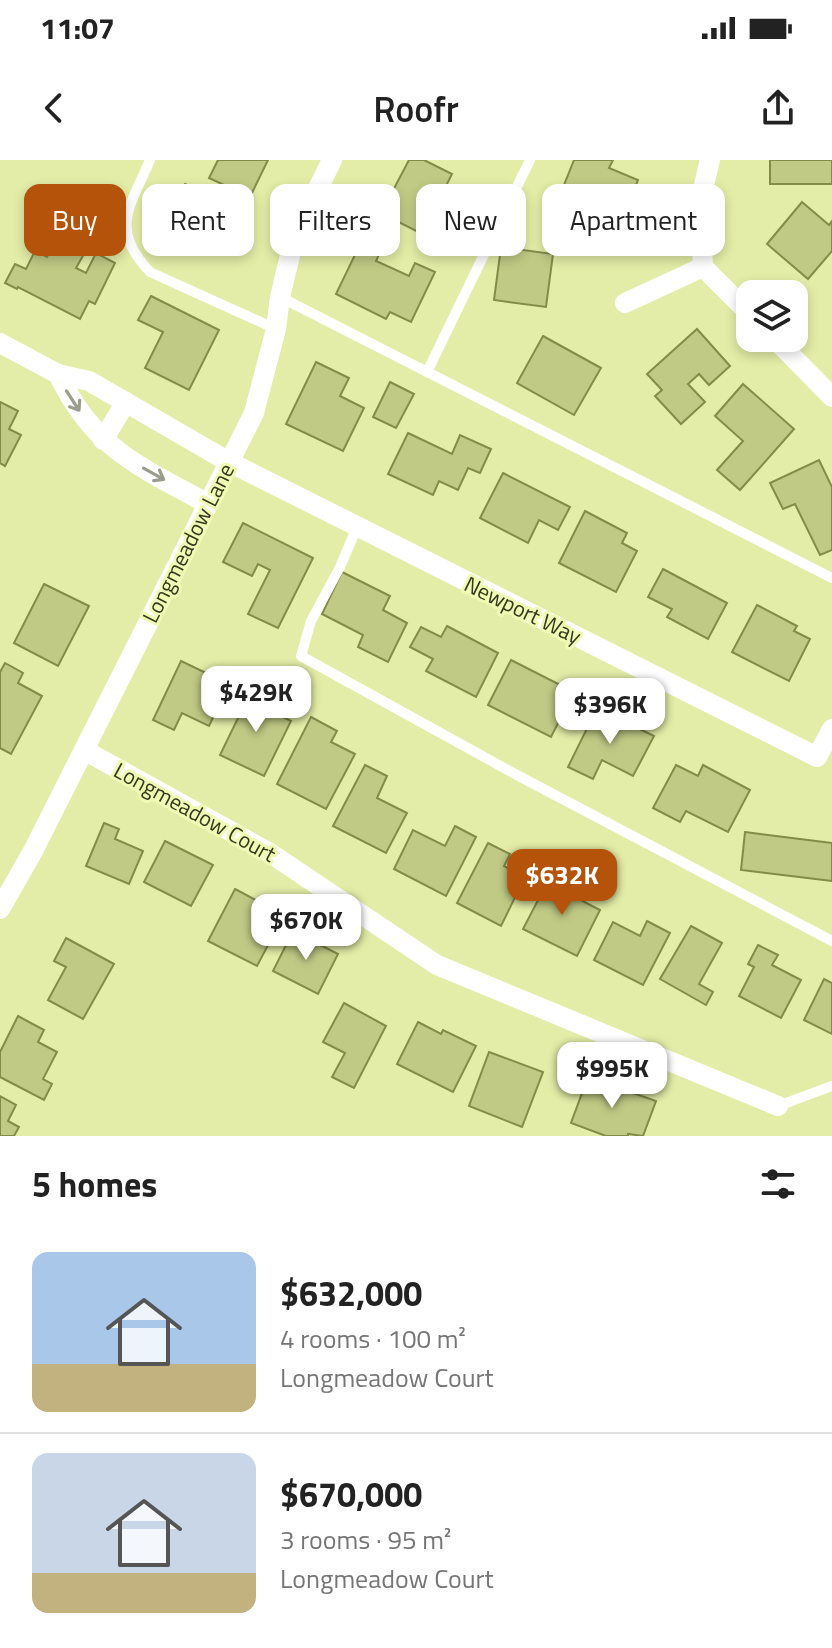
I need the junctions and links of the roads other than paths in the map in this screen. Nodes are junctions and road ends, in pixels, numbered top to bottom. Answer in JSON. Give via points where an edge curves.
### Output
{"nodes":[{"id":1,"x":150,"y":160,"type":"edge"},
{"id":2,"x":332,"y":160,"type":"edge"},
{"id":3,"x":530,"y":160,"type":"edge"},
{"id":4,"x":710,"y":160,"type":"edge"},
{"id":5,"x":703,"y":267,"type":"junction"},
{"id":6,"x":280,"y":297,"type":"junction"},
{"id":7,"x":736,"y":300,"type":"edge"},
{"id":8,"x":625,"y":303,"type":"dead end"},
{"id":9,"x":276,"y":329,"type":"junction"},
{"id":10,"x":0,"y":343,"type":"edge"},
{"id":11,"x":788,"y":352,"type":"edge"},
{"id":12,"x":427,"y":372,"type":"junction"},
{"id":13,"x":58,"y":374,"type":"junction"},
{"id":14,"x":832,"y":397,"type":"edge"},
{"id":15,"x":126,"y":402,"type":"junction"},
{"id":16,"x":103,"y":440,"type":"junction"},
{"id":17,"x":229,"y":462,"type":"junction"},
{"id":18,"x":208,"y":504,"type":"junction"},
{"id":19,"x":357,"y":527,"type":"junction"},
{"id":20,"x":832,"y":578,"type":"edge"},
{"id":21,"x":832,"y":729,"type":"edge"},
{"id":22,"x":84,"y":750,"type":"junction"},
{"id":23,"x":0,"y":909,"type":"edge"},
{"id":24,"x":832,"y":941,"type":"edge"},
{"id":25,"x":832,"y":1086,"type":"edge"},
{"id":26,"x":778,"y":1106,"type":"joint"}],
"edges":[{"from":1,"to":9,"type":"lane","via":[[125,232],[138,259],[150,272]]},
{"from":2,"to":6,"type":"street","name":"Longmeadow Lane","via":[[295,235]]},
{"from":3,"to":12,"type":"lane"},
{"from":4,"to":5,"type":"street","via":[[700,201]]},
{"from":5,"to":7,"type":"street"},
{"from":5,"to":8,"type":"street"},
{"from":6,"to":9,"type":"street","name":"Longmeadow Lane"},
{"from":6,"to":12,"type":"lane"},
{"from":9,"to":17,"type":"street","name":"Longmeadow Lane","via":[[254,413]]},
{"from":10,"to":13,"type":"street","name":"Newport Way"},
{"from":11,"to":14,"type":"street"},
{"from":12,"to":20,"type":"lane"},
{"from":13,"to":15,"type":"street","name":"Newport Way","via":[[89,381]]},
{"from":13,"to":16,"type":"street","one_way":true,"via":[[71,402]]},
{"from":15,"to":16,"type":"street"},
{"from":15,"to":17,"type":"street","name":"Newport Way"},
{"from":16,"to":18,"type":"street","one_way":true,"via":[[126,459]]},
{"from":17,"to":18,"type":"street","name":"Longmeadow Lane"},
{"from":17,"to":19,"type":"street","name":"Newport Way"},
{"from":18,"to":22,"type":"street","name":"Longmeadow Lane"},
{"from":19,"to":21,"type":"street","name":"Newport Way","via":[[817,757]]},
{"from":19,"to":24,"type":"lane","via":[[311,621],[301,656]]},
{"from":22,"to":23,"type":"street","name":"Longmeadow Lane"},
{"from":22,"to":26,"type":"street","name":"Longmeadow Court","via":[[270,853],[437,965]]},
{"from":25,"to":26,"type":"lane"}]}
